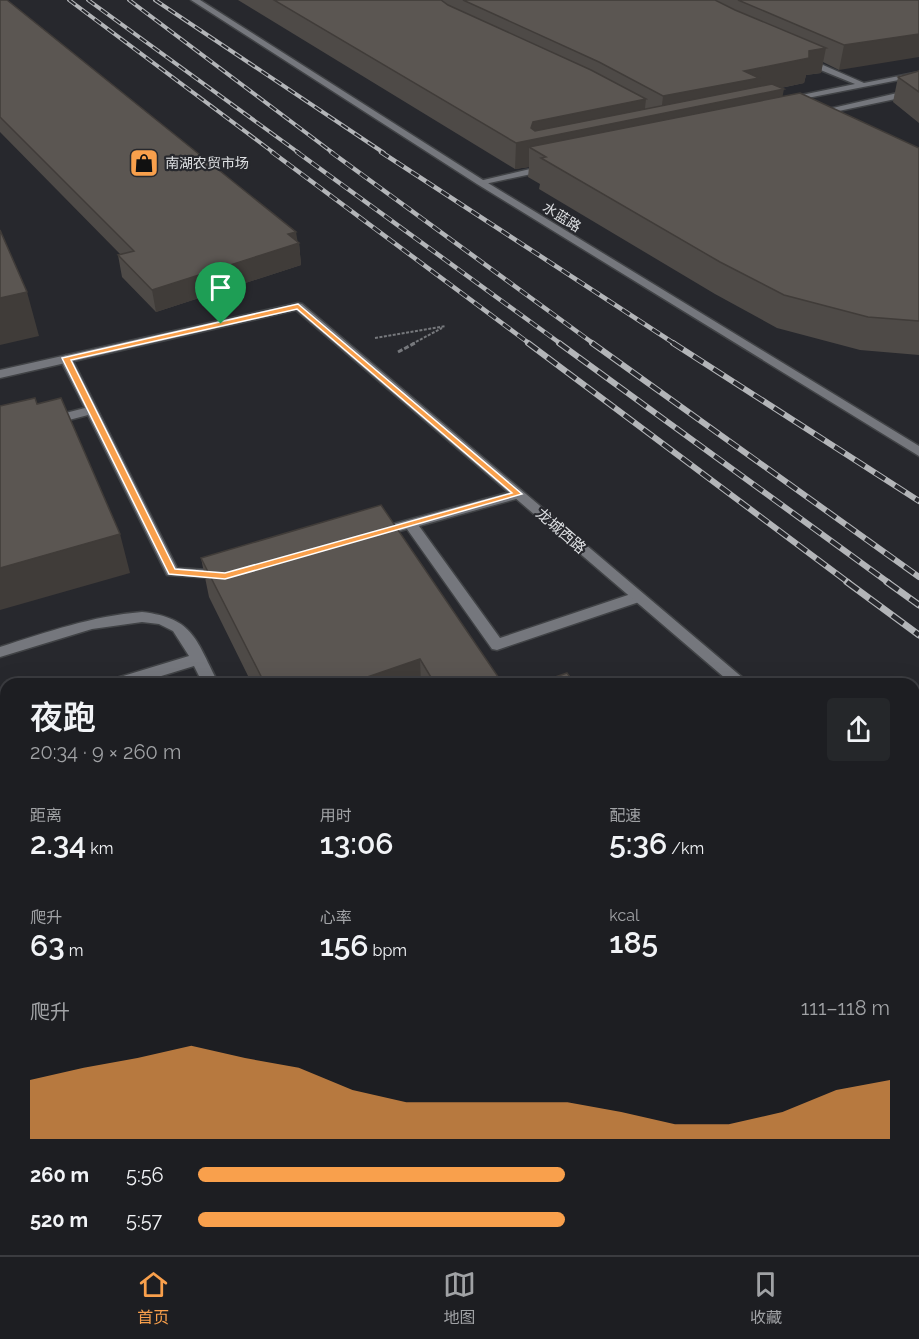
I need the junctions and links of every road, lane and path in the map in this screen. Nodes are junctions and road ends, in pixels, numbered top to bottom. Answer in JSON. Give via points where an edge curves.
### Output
{"nodes":[{"id":1,"x":195,"y":0,"type":"edge"},
{"id":2,"x":799,"y":58,"type":"edge"},
{"id":3,"x":919,"y":74,"type":"edge"},
{"id":4,"x":863,"y":86,"type":"junction"},
{"id":5,"x":919,"y":91,"type":"edge"},
{"id":6,"x":784,"y":102,"type":"edge"},
{"id":7,"x":803,"y":115,"type":"edge"},
{"id":8,"x":561,"y":165,"type":"edge"},
{"id":9,"x":480,"y":182,"type":"junction"},
{"id":10,"x":382,"y":336,"type":"dead end"},
{"id":11,"x":398,"y":352,"type":"dead end"},
{"id":12,"x":66,"y":358,"type":"junction"},
{"id":13,"x":0,"y":374,"type":"edge"},
{"id":14,"x":92,"y":410,"type":"junction"},
{"id":15,"x":35,"y":424,"type":"edge"},
{"id":16,"x":919,"y":452,"type":"edge"},
{"id":17,"x":518,"y":494,"type":"junction"},
{"id":18,"x":411,"y":524,"type":"junction"},
{"id":19,"x":367,"y":536,"type":"edge"},
{"id":20,"x":236,"y":573,"type":"edge"},
{"id":21,"x":637,"y":597,"type":"junction"},
{"id":22,"x":3,"y":652,"type":"dead end"},
{"id":23,"x":198,"y":658,"type":"junction"},
{"id":24,"x":135,"y":678,"type":"edge"},
{"id":25,"x":208,"y":678,"type":"edge"},
{"id":26,"x":735,"y":678,"type":"edge"}],
"edges":[{"from":1,"to":9,"type":"street","name":"水蓝路"},
{"from":2,"to":4,"type":"street"},
{"from":3,"to":4,"type":"street"},
{"from":4,"to":6,"type":"street"},
{"from":5,"to":7,"type":"street"},
{"from":8,"to":9,"type":"street"},
{"from":9,"to":16,"type":"street","name":"水蓝路"},
{"from":10,"to":11,"type":"path","via":[[446,327]]},
{"from":12,"to":13,"type":"street"},
{"from":12,"to":14,"type":"street"},
{"from":12,"to":17,"type":"street","name":"龙城西路","via":[[298,306]]},
{"from":14,"to":15,"type":"street"},
{"from":14,"to":20,"type":"street","via":[[172,572],[225,576]]},
{"from":17,"to":18,"type":"street"},
{"from":17,"to":21,"type":"street","name":"龙城西路"},
{"from":18,"to":19,"type":"street"},
{"from":18,"to":21,"type":"street","via":[[496,645]]},
{"from":21,"to":26,"type":"street","name":"龙城西路"},
{"from":22,"to":23,"type":"street","via":[[121,617],[152,617],[178,627]]},
{"from":23,"to":24,"type":"street"},
{"from":23,"to":25,"type":"street"}]}
